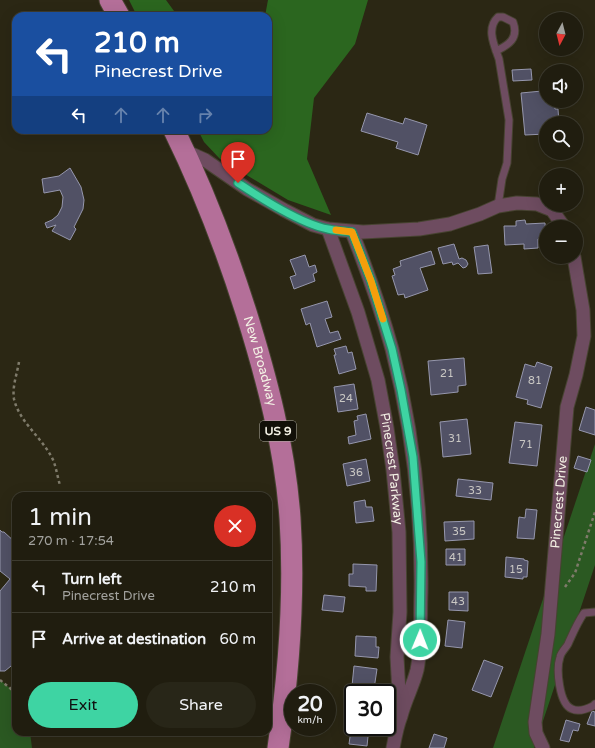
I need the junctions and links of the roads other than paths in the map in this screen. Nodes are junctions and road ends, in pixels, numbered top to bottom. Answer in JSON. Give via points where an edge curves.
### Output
{"nodes":[{"id":1,"x":110,"y":0,"type":"edge"},
{"id":2,"x":117,"y":12,"type":"edge"},
{"id":3,"x":496,"y":51,"type":"junction"},
{"id":4,"x":176,"y":134,"type":"edge"},
{"id":5,"x":185,"y":151,"type":"junction"},
{"id":6,"x":498,"y":206,"type":"junction"},
{"id":7,"x":559,"y":220,"type":"edge"},
{"id":8,"x":328,"y":229,"type":"junction"},
{"id":9,"x":352,"y":232,"type":"junction"},
{"id":10,"x":575,"y":264,"type":"edge"},
{"id":11,"x":414,"y":466,"type":"junction"},
{"id":12,"x":393,"y":470,"type":"junction"},
{"id":13,"x":595,"y":612,"type":"edge"},
{"id":14,"x":546,"y":653,"type":"junction"},
{"id":15,"x":560,"y":656,"type":"junction"},
{"id":16,"x":595,"y":704,"type":"edge"},
{"id":17,"x":400,"y":716,"type":"junction"},
{"id":18,"x":278,"y":748,"type":"edge"},
{"id":19,"x":393,"y":748,"type":"edge"},
{"id":20,"x":543,"y":748,"type":"edge"}],
"edges":[{"from":1,"to":2,"type":"main road"},
{"from":3,"to":3,"type":"lane","via":[[491,28],[498,16],[514,22],[516,29],[508,46]]},
{"from":3,"to":6,"type":"lane","via":[[509,120],[507,163]]},
{"from":4,"to":5,"type":"main road","name":"New Broadway","number":"US 9"},
{"from":5,"to":8,"type":"street","via":[[205,160],[247,189],[298,218]]},
{"from":5,"to":18,"type":"main road","name":"New Broadway","number":"US 9","via":[[219,232],[241,295],[266,378],[280,447],[290,518],[291,599],[286,680]]},
{"from":6,"to":7,"type":"street","via":[[517,203],[537,204],[552,210]]},
{"from":6,"to":9,"type":"street","via":[[450,224],[419,229]]},
{"from":8,"to":9,"type":"street"},
{"from":8,"to":12,"type":"street","name":"Pinecrest Parkway","via":[[358,312],[378,380]]},
{"from":9,"to":11,"type":"street","name":"Pinecrest Parkway","via":[[371,281],[392,349]]},
{"from":10,"to":14,"type":"street","name":"Pinecrest Drive","via":[[583,310],[584,336],[567,407]]},
{"from":11,"to":12,"type":"street"},
{"from":11,"to":17,"type":"street","name":"Pinecrest Parkway","via":[[421,562],[420,640],[417,669]]},
{"from":12,"to":17,"type":"street","name":"Pinecrest Parkway","via":[[399,532],[400,612],[397,656]]},
{"from":13,"to":15,"type":"lane","via":[[584,613]]},
{"from":14,"to":15,"type":"lane"},
{"from":14,"to":20,"type":"street","name":"Pinecrest Drive","via":[[535,722],[536,733]]},
{"from":15,"to":16,"type":"lane","via":[[559,683],[565,704],[572,709],[580,710]]},
{"from":17,"to":19,"type":"street","name":"Pinecrest Parkway"}]}
